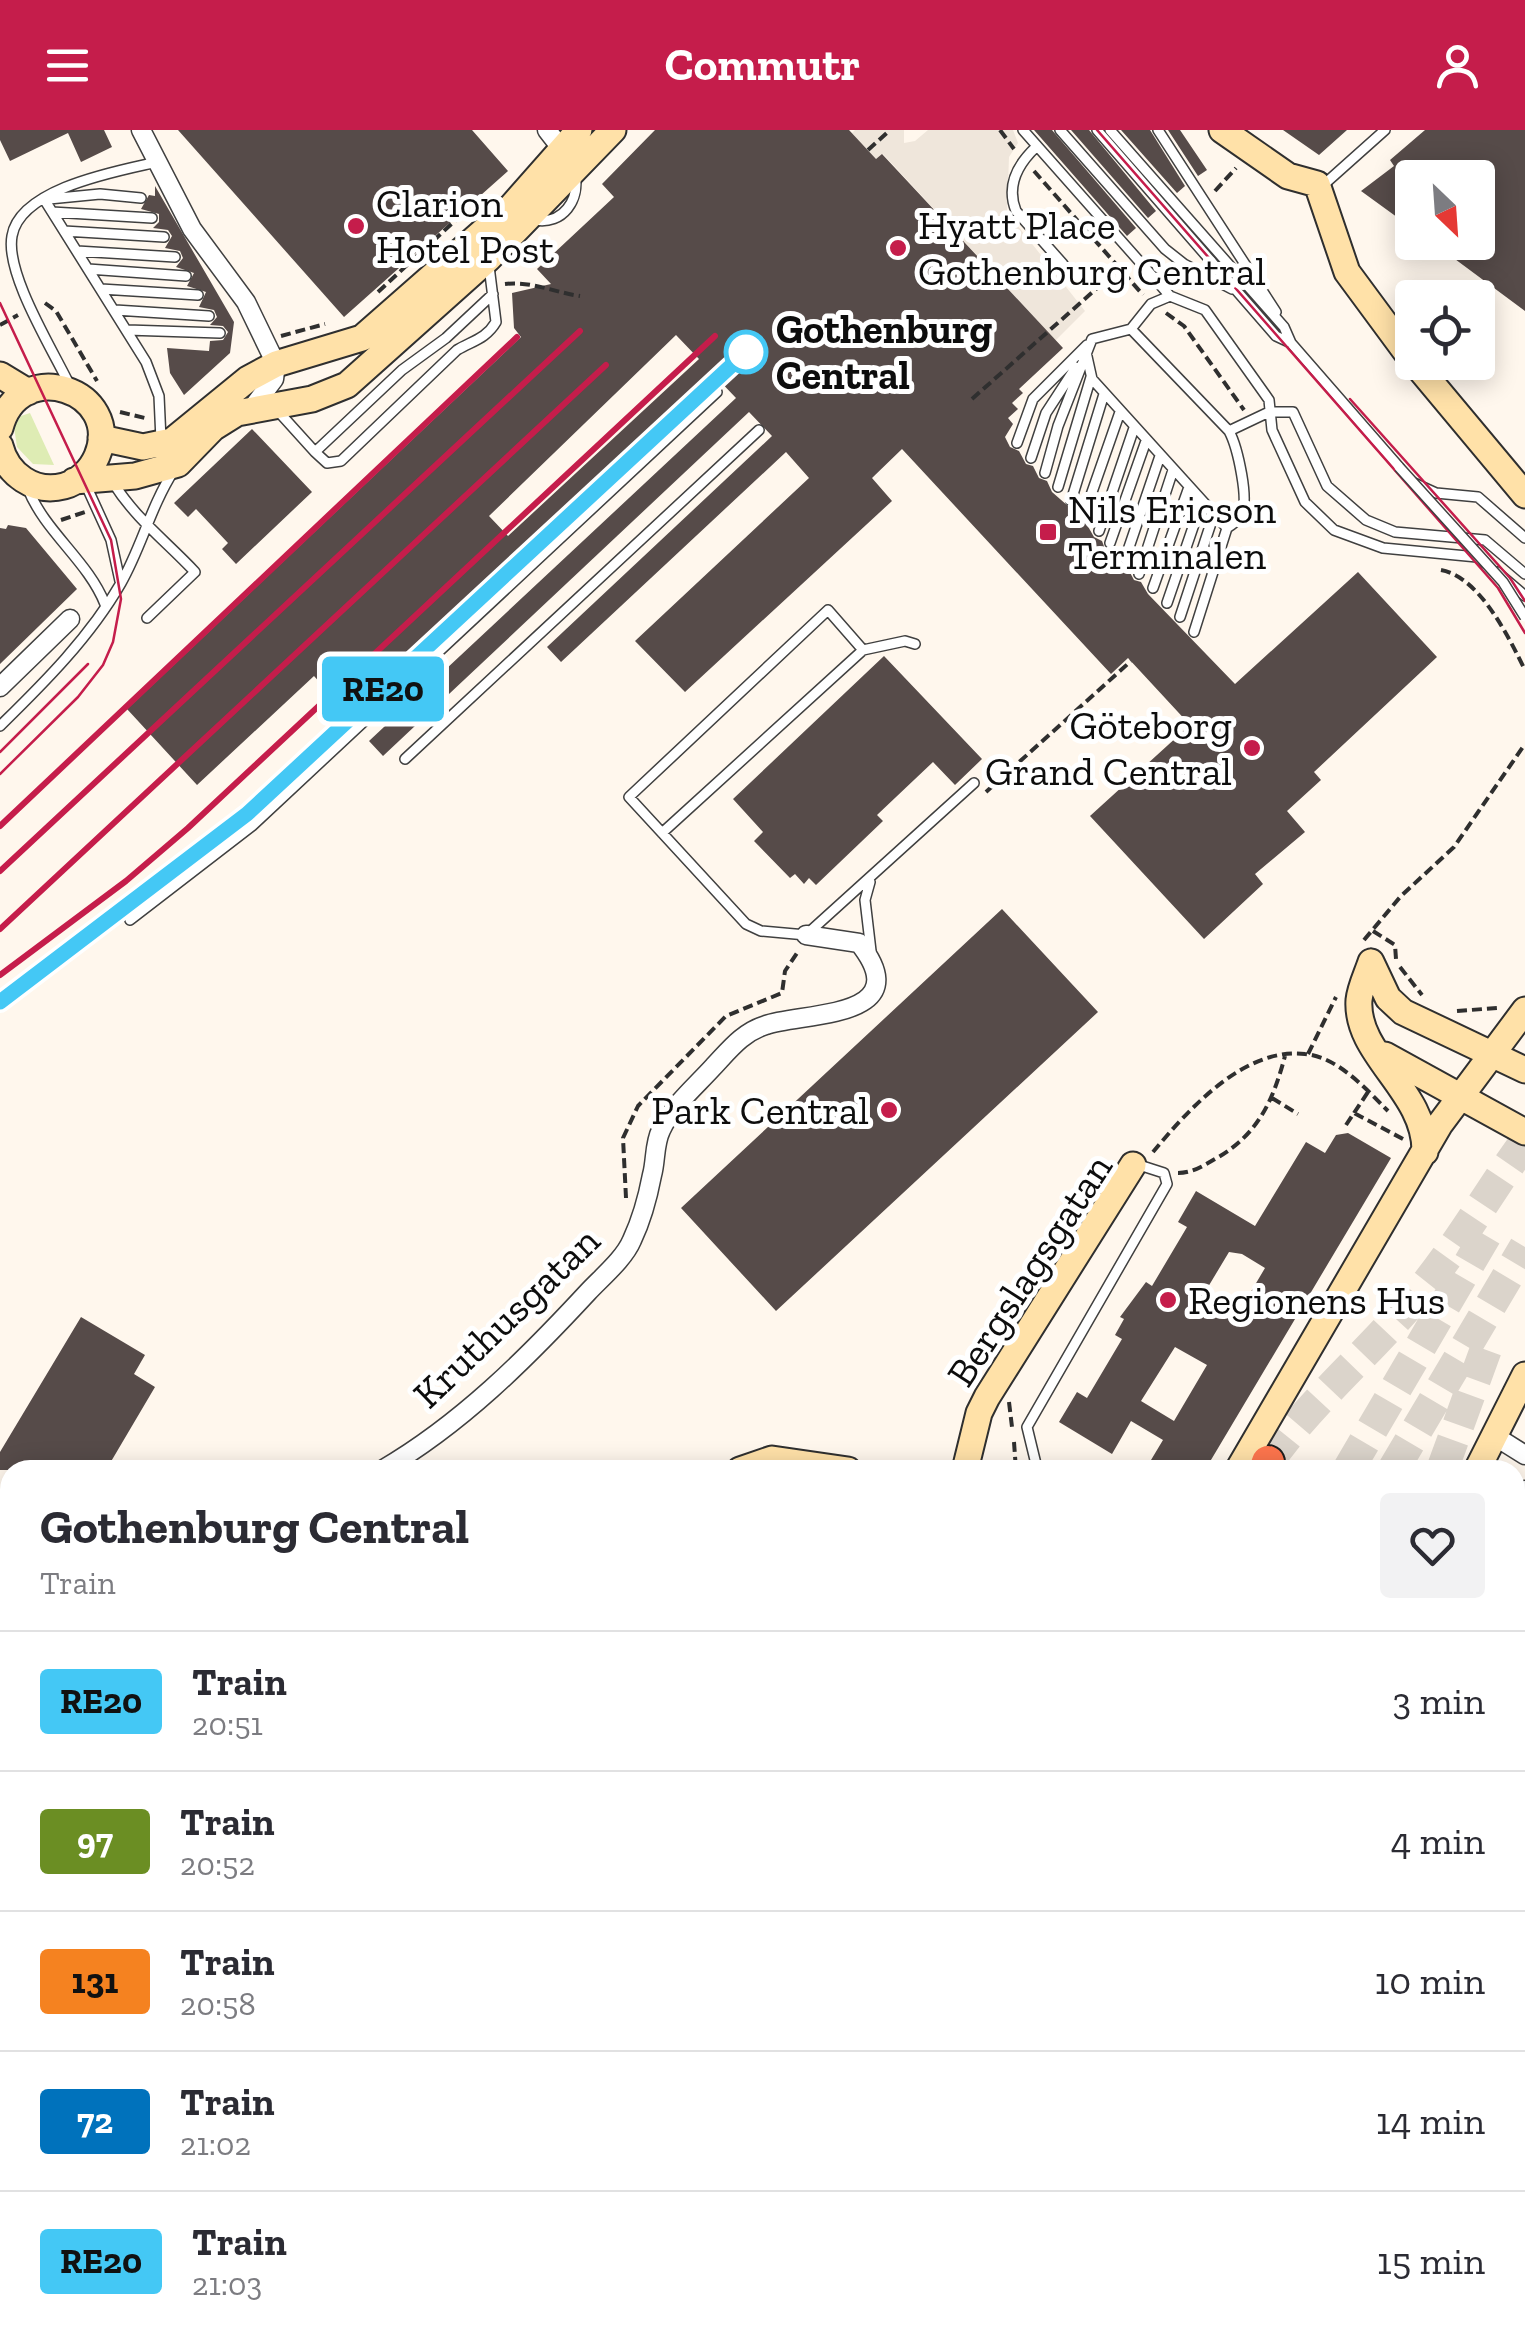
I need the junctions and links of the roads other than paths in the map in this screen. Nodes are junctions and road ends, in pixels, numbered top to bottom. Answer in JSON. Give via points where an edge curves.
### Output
{"nodes":[{"id":1,"x":142,"y":130,"type":"edge"},
{"id":2,"x":613,"y":130,"type":"edge"},
{"id":3,"x":1023,"y":130,"type":"edge"},
{"id":4,"x":1060,"y":130,"type":"edge"},
{"id":5,"x":1097,"y":130,"type":"edge"},
{"id":6,"x":1110,"y":130,"type":"edge"},
{"id":7,"x":1158,"y":130,"type":"edge"},
{"id":8,"x":1222,"y":130,"type":"edge"},
{"id":9,"x":1386,"y":130,"type":"edge"},
{"id":10,"x":563,"y":136,"type":"edge"},
{"id":11,"x":1036,"y":146,"type":"junction"},
{"id":12,"x":157,"y":162,"type":"junction"},
{"id":13,"x":575,"y":172,"type":"junction"},
{"id":14,"x":1319,"y":192,"type":"junction"},
{"id":15,"x":141,"y":198,"type":"dead end"},
{"id":16,"x":44,"y":200,"type":"junction"},
{"id":17,"x":52,"y":212,"type":"junction"},
{"id":18,"x":152,"y":218,"type":"dead end"},
{"id":19,"x":64,"y":230,"type":"junction"},
{"id":20,"x":164,"y":238,"type":"dead end"},
{"id":21,"x":77,"y":251,"type":"junction"},
{"id":22,"x":175,"y":257,"type":"dead end"},
{"id":23,"x":488,"y":259,"type":"junction"},
{"id":24,"x":1063,"y":264,"type":"dead end"},
{"id":25,"x":88,"y":269,"type":"junction"},
{"id":26,"x":186,"y":276,"type":"dead end"},
{"id":27,"x":101,"y":289,"type":"junction"},
{"id":28,"x":1236,"y":291,"type":"junction"},
{"id":29,"x":493,"y":294,"type":"junction"},
{"id":30,"x":198,"y":295,"type":"dead end"},
{"id":31,"x":1170,"y":296,"type":"junction"},
{"id":32,"x":114,"y":310,"type":"junction"},
{"id":33,"x":209,"y":316,"type":"dead end"},
{"id":34,"x":1284,"y":327,"type":"junction"},
{"id":35,"x":1131,"y":329,"type":"junction"},
{"id":36,"x":127,"y":330,"type":"junction"},
{"id":37,"x":220,"y":333,"type":"dead end"},
{"id":38,"x":1395,"y":337,"type":"edge"},
{"id":39,"x":1092,"y":339,"type":"junction"},
{"id":40,"x":1291,"y":343,"type":"junction"},
{"id":41,"x":1086,"y":352,"type":"junction"},
{"id":42,"x":276,"y":364,"type":"junction"},
{"id":43,"x":0,"y":375,"type":"edge"},
{"id":44,"x":1091,"y":377,"type":"junction"},
{"id":45,"x":1429,"y":380,"type":"edge"},
{"id":46,"x":28,"y":392,"type":"junction"},
{"id":47,"x":72,"y":392,"type":"junction"},
{"id":48,"x":717,"y":392,"type":"dead end"},
{"id":49,"x":1104,"y":394,"type":"junction"},
{"id":50,"x":263,"y":406,"type":"junction"},
{"id":51,"x":1120,"y":412,"type":"junction"},
{"id":52,"x":1270,"y":412,"type":"junction"},
{"id":53,"x":0,"y":424,"type":"edge"},
{"id":54,"x":1134,"y":428,"type":"junction"},
{"id":55,"x":758,"y":430,"type":"dead end"},
{"id":56,"x":1229,"y":431,"type":"junction"},
{"id":57,"x":100,"y":438,"type":"junction"},
{"id":58,"x":1146,"y":441,"type":"junction"},
{"id":59,"x":1017,"y":444,"type":"dead end"},
{"id":60,"x":0,"y":446,"type":"edge"},
{"id":61,"x":315,"y":452,"type":"junction"},
{"id":62,"x":170,"y":454,"type":"junction"},
{"id":63,"x":1160,"y":456,"type":"junction"},
{"id":64,"x":1031,"y":458,"type":"dead end"},
{"id":65,"x":1399,"y":466,"type":"junction"},
{"id":66,"x":1173,"y":470,"type":"junction"},
{"id":67,"x":1044,"y":473,"type":"dead end"},
{"id":68,"x":15,"y":479,"type":"edge"},
{"id":69,"x":88,"y":479,"type":"junction"},
{"id":70,"x":1058,"y":487,"type":"dead end"},
{"id":71,"x":1189,"y":487,"type":"junction"},
{"id":72,"x":1525,"y":494,"type":"edge"},
{"id":73,"x":1071,"y":501,"type":"dead end"},
{"id":74,"x":1202,"y":501,"type":"junction"},
{"id":75,"x":1214,"y":514,"type":"junction"},
{"id":76,"x":1084,"y":516,"type":"dead end"},
{"id":77,"x":144,"y":524,"type":"junction"},
{"id":78,"x":1228,"y":528,"type":"junction"},
{"id":79,"x":1099,"y":531,"type":"dead end"},
{"id":80,"x":1525,"y":538,"type":"edge"},
{"id":81,"x":1110,"y":543,"type":"dead end"},
{"id":82,"x":1125,"y":558,"type":"dead end"},
{"id":83,"x":1139,"y":574,"type":"dead end"},
{"id":84,"x":1525,"y":574,"type":"edge"},
{"id":85,"x":121,"y":584,"type":"junction"},
{"id":86,"x":1153,"y":588,"type":"dead end"},
{"id":87,"x":1525,"y":596,"type":"edge"},
{"id":88,"x":105,"y":604,"type":"junction"},
{"id":89,"x":1167,"y":604,"type":"dead end"},
{"id":90,"x":1525,"y":616,"type":"edge"},
{"id":91,"x":1180,"y":617,"type":"dead end"},
{"id":92,"x":147,"y":618,"type":"dead end"},
{"id":93,"x":70,"y":619,"type":"dead end"},
{"id":94,"x":1194,"y":632,"type":"dead end"},
{"id":95,"x":915,"y":644,"type":"dead end"},
{"id":96,"x":863,"y":650,"type":"junction"},
{"id":97,"x":0,"y":687,"type":"edge"},
{"id":98,"x":0,"y":726,"type":"edge"},
{"id":99,"x":405,"y":759,"type":"dead end"},
{"id":100,"x":974,"y":783,"type":"dead end"},
{"id":101,"x":662,"y":833,"type":"junction"},
{"id":102,"x":870,"y":880,"type":"junction"},
{"id":103,"x":130,"y":920,"type":"dead end"},
{"id":104,"x":803,"y":942,"type":"junction"},
{"id":105,"x":872,"y":959,"type":"junction"},
{"id":106,"x":1522,"y":1015,"type":"edge"},
{"id":107,"x":1372,"y":1042,"type":"junction"},
{"id":108,"x":1492,"y":1054,"type":"junction"},
{"id":109,"x":1525,"y":1070,"type":"edge"},
{"id":110,"x":1459,"y":1094,"type":"junction"},
{"id":111,"x":1525,"y":1132,"type":"edge"},
{"id":112,"x":1416,"y":1146,"type":"junction"},
{"id":113,"x":1133,"y":1164,"type":"joint"},
{"id":114,"x":1525,"y":1375,"type":"edge"},
{"id":115,"x":1493,"y":1434,"type":"junction"},
{"id":116,"x":1525,"y":1455,"type":"edge"},
{"id":117,"x":399,"y":1460,"type":"edge"},
{"id":118,"x":966,"y":1460,"type":"edge"},
{"id":119,"x":1035,"y":1460,"type":"edge"},
{"id":120,"x":1260,"y":1460,"type":"edge"},
{"id":121,"x":1481,"y":1460,"type":"edge"}],
"edges":[{"from":1,"to":12,"type":"street"},
{"from":2,"to":13,"type":"main road"},
{"from":3,"to":11,"type":"lane"},
{"from":4,"to":28,"type":"lane","via":[[1165,249]]},
{"from":5,"to":28,"type":"lane"},
{"from":6,"to":34,"type":"lane"},
{"from":7,"to":34,"type":"lane"},
{"from":8,"to":14,"type":"main road","via":[[1288,176],[1306,198]]},
{"from":9,"to":14,"type":"lane"},
{"from":10,"to":13,"type":"street"},
{"from":10,"to":42,"type":"main road","via":[[511,207],[377,326],[349,344]]},
{"from":11,"to":24,"type":"lane","via":[[1016,173],[1012,201]]},
{"from":11,"to":31,"type":"lane"},
{"from":12,"to":16,"type":"lane","via":[[98,175]]},
{"from":12,"to":42,"type":"street","via":[[192,228],[246,302]]},
{"from":13,"to":23,"type":"main road"},
{"from":14,"to":38,"type":"main road","via":[[1347,272]]},
{"from":15,"to":16,"type":"lane"},
{"from":16,"to":17,"type":"lane"},
{"from":16,"to":47,"type":"lane","via":[[13,230],[13,259]]},
{"from":17,"to":18,"type":"lane"},
{"from":17,"to":19,"type":"lane"},
{"from":19,"to":20,"type":"lane"},
{"from":19,"to":21,"type":"lane"},
{"from":21,"to":22,"type":"lane"},
{"from":21,"to":25,"type":"lane"},
{"from":23,"to":29,"type":"lane"},
{"from":23,"to":50,"type":"main road","via":[[347,385],[312,399]]},
{"from":25,"to":26,"type":"lane"},
{"from":25,"to":27,"type":"lane"},
{"from":27,"to":30,"type":"lane"},
{"from":27,"to":32,"type":"lane"},
{"from":28,"to":40,"type":"lane","via":[[1276,336]]},
{"from":29,"to":61,"type":"lane"},
{"from":29,"to":61,"type":"lane","via":[[496,322],[481,338],[456,350],[341,460],[327,462]]},
{"from":31,"to":35,"type":"lane","via":[[1152,304]]},
{"from":31,"to":52,"type":"lane","via":[[1206,310],[1269,400]]},
{"from":32,"to":33,"type":"lane"},
{"from":32,"to":36,"type":"lane"},
{"from":34,"to":40,"type":"lane"},
{"from":35,"to":39,"type":"lane"},
{"from":35,"to":56,"type":"lane"},
{"from":36,"to":37,"type":"lane"},
{"from":36,"to":62,"type":"lane","via":[[157,385]]},
{"from":39,"to":41,"type":"lane"},
{"from":39,"to":59,"type":"lane","via":[[1033,398]]},
{"from":40,"to":65,"type":"lane"},
{"from":41,"to":44,"type":"lane"},
{"from":41,"to":64,"type":"lane","via":[[1046,413]]},
{"from":41,"to":67,"type":"lane"},
{"from":42,"to":50,"type":"street"},
{"from":42,"to":62,"type":"main road","via":[[248,379]]},
{"from":43,"to":46,"type":"main road"},
{"from":44,"to":49,"type":"lane"},
{"from":44,"to":70,"type":"lane"},
{"from":45,"to":72,"type":"main road"},
{"from":46,"to":47,"type":"main road","via":[[48,386]]},
{"from":46,"to":53,"type":"main road"},
{"from":47,"to":57,"type":"main road","via":[[94,411]]},
{"from":48,"to":103,"type":"lane","via":[[266,813]]},
{"from":49,"to":51,"type":"lane"},
{"from":49,"to":73,"type":"lane"},
{"from":50,"to":61,"type":"lane"},
{"from":50,"to":62,"type":"main road"},
{"from":51,"to":54,"type":"lane"},
{"from":51,"to":76,"type":"lane"},
{"from":52,"to":56,"type":"lane"},
{"from":52,"to":84,"type":"lane","via":[[1292,412],[1327,486],[1366,520],[1395,532],[1485,540]]},
{"from":52,"to":87,"type":"lane","via":[[1305,502],[1334,530],[1382,548],[1478,558]]},
{"from":54,"to":58,"type":"lane"},
{"from":54,"to":79,"type":"lane"},
{"from":55,"to":99,"type":"lane"},
{"from":56,"to":78,"type":"lane","via":[[1244,502],[1242,516]]},
{"from":57,"to":62,"type":"main road"},
{"from":57,"to":69,"type":"main road"},
{"from":58,"to":63,"type":"lane"},
{"from":58,"to":81,"type":"lane"},
{"from":60,"to":68,"type":"main road"},
{"from":62,"to":69,"type":"main road"},
{"from":62,"to":77,"type":"lane"},
{"from":63,"to":66,"type":"lane"},
{"from":63,"to":82,"type":"lane"},
{"from":65,"to":80,"type":"lane","via":[[1414,484],[1436,493],[1486,501]]},
{"from":65,"to":90,"type":"lane","bridge":true,"via":[[1503,582]]},
{"from":66,"to":71,"type":"lane"},
{"from":66,"to":83,"type":"lane"},
{"from":68,"to":69,"type":"main road","via":[[53,488]]},
{"from":68,"to":88,"type":"lane","via":[[88,570]]},
{"from":69,"to":77,"type":"lane"},
{"from":69,"to":85,"type":"lane"},
{"from":71,"to":74,"type":"lane"},
{"from":71,"to":86,"type":"lane"},
{"from":74,"to":75,"type":"lane"},
{"from":74,"to":89,"type":"lane"},
{"from":75,"to":78,"type":"lane"},
{"from":75,"to":91,"type":"lane"},
{"from":77,"to":85,"type":"lane"},
{"from":77,"to":92,"type":"lane","via":[[195,572]]},
{"from":78,"to":94,"type":"lane"},
{"from":85,"to":88,"type":"lane"},
{"from":88,"to":98,"type":"lane","via":[[48,679]]},
{"from":93,"to":97,"type":"street"},
{"from":95,"to":96,"type":"lane"},
{"from":96,"to":101,"type":"lane"},
{"from":96,"to":101,"type":"lane","via":[[828,610],[629,797]]},
{"from":100,"to":102,"type":"lane"},
{"from":101,"to":104,"type":"lane","via":[[746,924]]},
{"from":102,"to":104,"type":"lane"},
{"from":102,"to":105,"type":"lane","name":"Kruthusgatan","via":[[865,900]]},
{"from":104,"to":105,"type":"street","via":[[860,943]]},
{"from":105,"to":117,"type":"street","name":"Kruthusgatan","via":[[876,975],[869,994],[852,1009],[768,1024],[741,1037],[659,1133],[632,1243],[477,1403]]},
{"from":106,"to":108,"type":"main road"},
{"from":107,"to":108,"type":"main road","via":[[1359,1000],[1371,962],[1388,998],[1403,1012]]},
{"from":107,"to":110,"type":"main road"},
{"from":107,"to":112,"type":"main road","via":[[1416,1109],[1425,1132]]},
{"from":108,"to":109,"type":"main road"},
{"from":108,"to":110,"type":"main road"},
{"from":110,"to":111,"type":"main road"},
{"from":110,"to":112,"type":"main road"},
{"from":112,"to":120,"type":"main road"},
{"from":113,"to":118,"type":"main road","name":"Bergslagsgatan","via":[[987,1397]]},
{"from":113,"to":119,"type":"lane","name":"Bergslagsgatan","via":[[1164,1174],[1167,1184],[1027,1427]]},
{"from":114,"to":115,"type":"main road"},
{"from":115,"to":116,"type":"street"},
{"from":115,"to":121,"type":"main road"}]}
